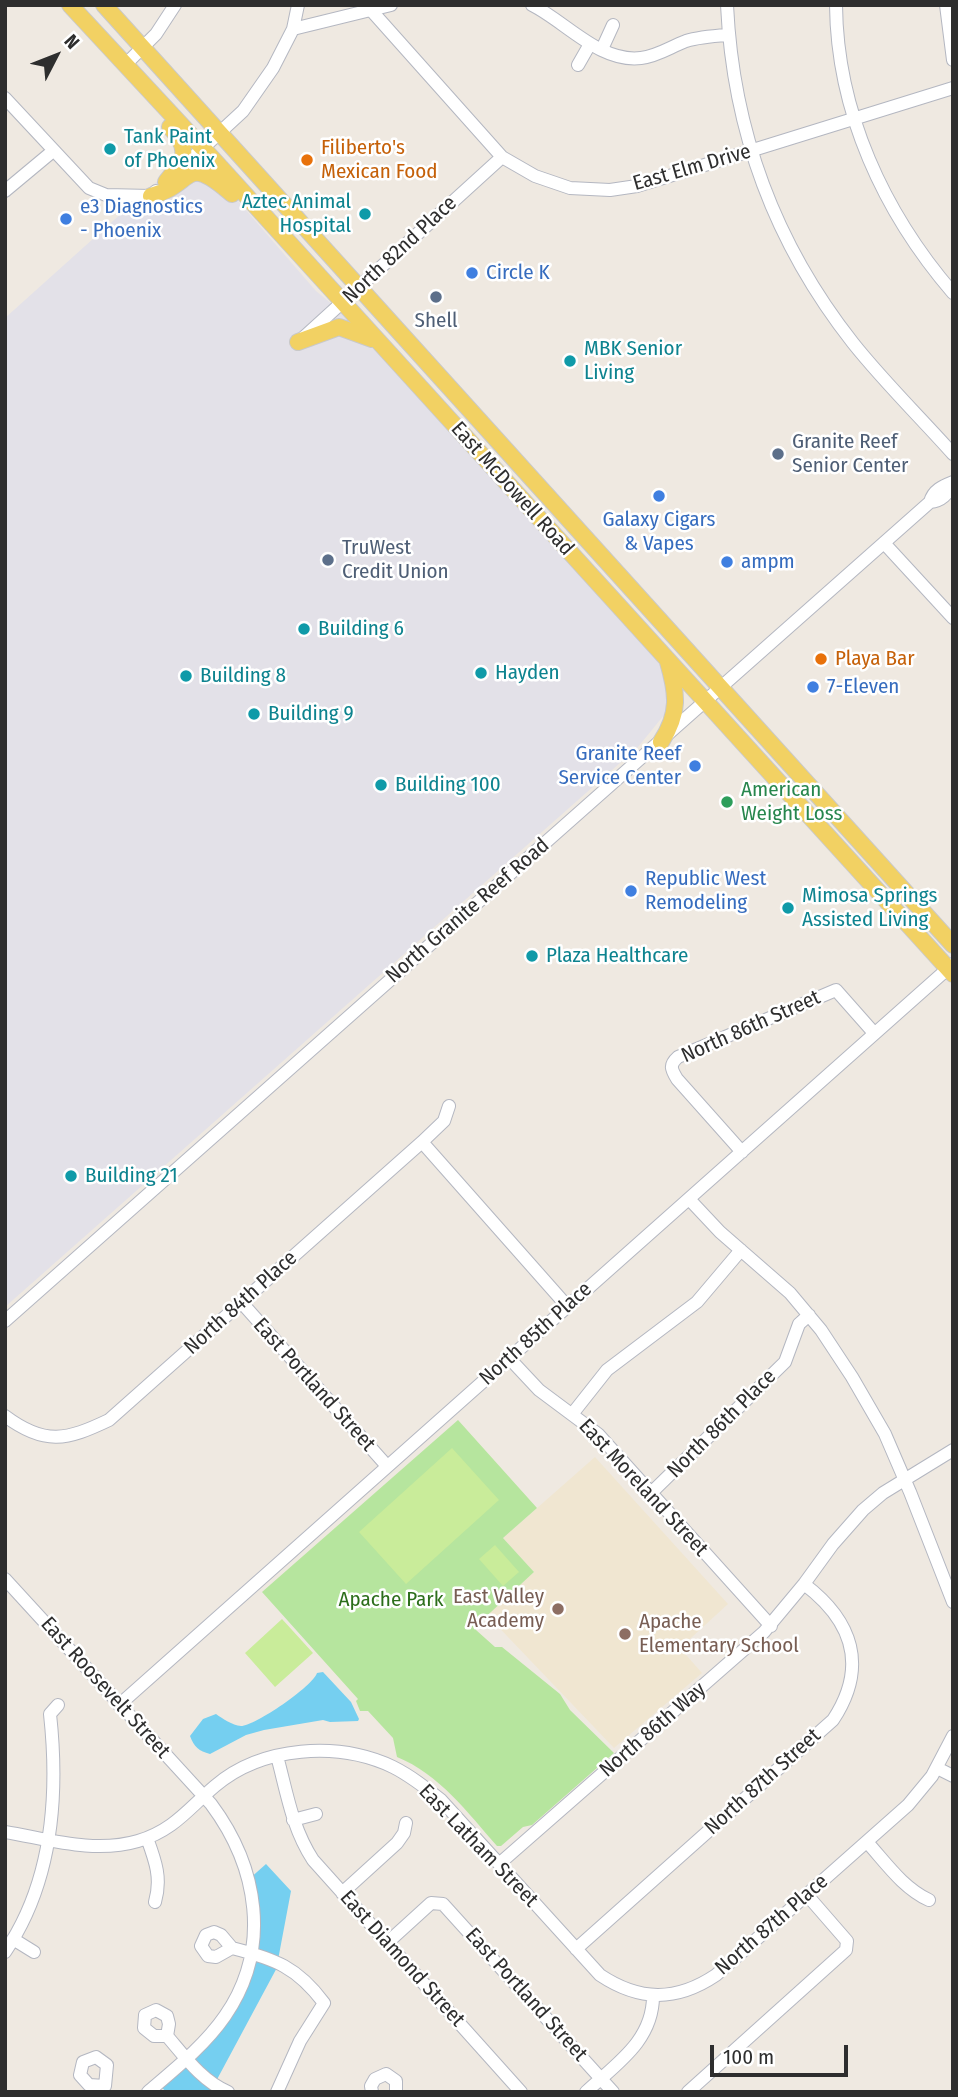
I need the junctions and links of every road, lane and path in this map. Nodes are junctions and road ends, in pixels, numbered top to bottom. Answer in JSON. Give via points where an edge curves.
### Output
{"nodes":[{"id":1,"x":70,"y":5,"type":"edge"},
{"id":2,"x":104,"y":5,"type":"edge"},
{"id":3,"x":175,"y":5,"type":"edge"},
{"id":4,"x":298,"y":5,"type":"edge"},
{"id":5,"x":391,"y":5,"type":"edge"},
{"id":6,"x":532,"y":5,"type":"edge"},
{"id":7,"x":727,"y":5,"type":"edge"},
{"id":8,"x":836,"y":5,"type":"edge"},
{"id":9,"x":948,"y":7,"type":"edge"},
{"id":10,"x":370,"y":9,"type":"junction"},
{"id":11,"x":613,"y":25,"type":"dead end"},
{"id":12,"x":293,"y":29,"type":"junction"},
{"id":13,"x":729,"y":35,"type":"junction"},
{"id":14,"x":143,"y":47,"type":"junction"},
{"id":15,"x":596,"y":47,"type":"junction"},
{"id":16,"x":953,"y":60,"type":"edge"},
{"id":17,"x":124,"y":65,"type":"junction"},
{"id":18,"x":578,"y":65,"type":"dead end"},
{"id":19,"x":953,"y":88,"type":"edge"},
{"id":20,"x":148,"y":90,"type":"junction"},
{"id":21,"x":5,"y":98,"type":"edge"},
{"id":22,"x":854,"y":118,"type":"junction"},
{"id":23,"x":220,"y":134,"type":"junction"},
{"id":24,"x":203,"y":149,"type":"junction"},
{"id":25,"x":53,"y":150,"type":"junction"},
{"id":26,"x":751,"y":151,"type":"junction"},
{"id":27,"x":502,"y":157,"type":"junction"},
{"id":28,"x":166,"y":182,"type":"junction"},
{"id":29,"x":5,"y":191,"type":"edge"},
{"id":30,"x":151,"y":196,"type":"junction"},
{"id":31,"x":288,"y":243,"type":"junction"},
{"id":32,"x":359,"y":287,"type":"junction"},
{"id":33,"x":953,"y":293,"type":"edge"},
{"id":34,"x":343,"y":303,"type":"junction"},
{"id":35,"x":378,"y":341,"type":"junction"},
{"id":36,"x":298,"y":342,"type":"joint"},
{"id":37,"x":953,"y":454,"type":"edge"},
{"id":38,"x":952,"y":483,"type":"edge"},
{"id":39,"x":547,"y":496,"type":"junction"},
{"id":40,"x":532,"y":510,"type":"junction"},
{"id":41,"x":884,"y":543,"type":"junction"},
{"id":42,"x":953,"y":618,"type":"edge"},
{"id":43,"x":667,"y":659,"type":"junction"},
{"id":44,"x":721,"y":688,"type":"junction"},
{"id":45,"x":706,"y":702,"type":"junction"},
{"id":46,"x":661,"y":741,"type":"junction"},
{"id":47,"x":877,"y":862,"type":"junction"},
{"id":48,"x":863,"y":875,"type":"junction"},
{"id":49,"x":953,"y":945,"type":"edge"},
{"id":50,"x":951,"y":969,"type":"edge"},
{"id":51,"x":874,"y":1032,"type":"junction"},
{"id":52,"x":449,"y":1106,"type":"dead end"},
{"id":53,"x":422,"y":1142,"type":"junction"},
{"id":54,"x":742,"y":1152,"type":"junction"},
{"id":55,"x":689,"y":1199,"type":"junction"},
{"id":56,"x":741,"y":1250,"type":"junction"},
{"id":57,"x":242,"y":1303,"type":"junction"},
{"id":58,"x":567,"y":1306,"type":"junction"},
{"id":59,"x":809,"y":1315,"type":"junction"},
{"id":60,"x":5,"y":1321,"type":"edge"},
{"id":61,"x":509,"y":1358,"type":"junction"},
{"id":62,"x":573,"y":1413,"type":"junction"},
{"id":63,"x":5,"y":1416,"type":"edge"},
{"id":64,"x":953,"y":1450,"type":"edge"},
{"id":65,"x":387,"y":1466,"type":"junction"},
{"id":66,"x":905,"y":1480,"type":"junction"},
{"id":67,"x":651,"y":1493,"type":"junction"},
{"id":68,"x":949,"y":1580,"type":"edge"},
{"id":69,"x":6,"y":1581,"type":"edge"},
{"id":70,"x":804,"y":1584,"type":"junction"},
{"id":71,"x":953,"y":1602,"type":"edge"},
{"id":72,"x":771,"y":1626,"type":"junction"},
{"id":73,"x":58,"y":1705,"type":"dead end"},
{"id":74,"x":119,"y":1705,"type":"junction"},
{"id":75,"x":953,"y":1736,"type":"edge"},
{"id":76,"x":277,"y":1756,"type":"junction"},
{"id":77,"x":937,"y":1768,"type":"junction"},
{"id":78,"x":953,"y":1776,"type":"edge"},
{"id":79,"x":204,"y":1797,"type":"junction"},
{"id":80,"x":316,"y":1814,"type":"dead end"},
{"id":81,"x":293,"y":1820,"type":"junction"},
{"id":82,"x":406,"y":1823,"type":"dead end"},
{"id":83,"x":5,"y":1832,"type":"edge"},
{"id":84,"x":147,"y":1838,"type":"junction"},
{"id":85,"x":48,"y":1839,"type":"junction"},
{"id":86,"x":867,"y":1842,"type":"junction"},
{"id":87,"x":499,"y":1864,"type":"junction"},
{"id":88,"x":342,"y":1893,"type":"junction"},
{"id":89,"x":807,"y":1895,"type":"junction"},
{"id":90,"x":929,"y":1900,"type":"dead end"},
{"id":91,"x":155,"y":1902,"type":"dead end"},
{"id":92,"x":13,"y":1940,"type":"junction"},
{"id":93,"x":387,"y":1943,"type":"junction"},
{"id":94,"x":232,"y":1948,"type":"dead end"},
{"id":95,"x":576,"y":1949,"type":"junction"},
{"id":96,"x":5,"y":1952,"type":"edge"},
{"id":97,"x":34,"y":1952,"type":"dead end"},
{"id":98,"x":252,"y":1953,"type":"junction"},
{"id":99,"x":653,"y":1996,"type":"junction"},
{"id":100,"x":167,"y":2036,"type":"dead end"},
{"id":101,"x":186,"y":2057,"type":"junction"},
{"id":102,"x":601,"y":2078,"type":"junction"},
{"id":103,"x":148,"y":2092,"type":"edge"},
{"id":104,"x":228,"y":2092,"type":"edge"},
{"id":105,"x":277,"y":2092,"type":"edge"},
{"id":106,"x":372,"y":2092,"type":"edge"},
{"id":107,"x":397,"y":2092,"type":"edge"},
{"id":108,"x":521,"y":2092,"type":"edge"},
{"id":109,"x":586,"y":2092,"type":"edge"},
{"id":110,"x":612,"y":2092,"type":"edge"},
{"id":111,"x":688,"y":2092,"type":"edge"}],
"edges":[{"from":1,"to":17,"type":"main road","name":"East McDowell Road"},
{"from":2,"to":14,"type":"main road","name":"East McDowell Road"},
{"from":3,"to":14,"type":"street"},
{"from":4,"to":12,"type":"street"},
{"from":5,"to":10,"type":"street"},
{"from":6,"to":15,"type":"street"},
{"from":7,"to":13,"type":"street"},
{"from":8,"to":22,"type":"street"},
{"from":9,"to":16,"type":"street"},
{"from":10,"to":12,"type":"street"},
{"from":10,"to":27,"type":"street","name":"East Elm Drive"},
{"from":11,"to":15,"type":"street"},
{"from":12,"to":23,"type":"street","via":[[258,92]]},
{"from":13,"to":15,"type":"street","via":[[694,39],[640,58],[628,59]]},
{"from":13,"to":26,"type":"street"},
{"from":14,"to":17,"type":"street"},
{"from":14,"to":23,"type":"main road","name":"East McDowell Road"},
{"from":15,"to":18,"type":"street"},
{"from":17,"to":20,"type":"main road","name":"East McDowell Road"},
{"from":19,"to":22,"type":"street","name":"East Elm Drive"},
{"from":20,"to":24,"type":"main road","name":"East McDowell Road"},
{"from":20,"to":28,"type":"main road","via":[[152,106],[184,146],[182,161]]},
{"from":21,"to":25,"type":"street"},
{"from":22,"to":26,"type":"street","name":"East Elm Drive"},
{"from":22,"to":33,"type":"street","via":[[897,218]]},
{"from":23,"to":24,"type":"street"},
{"from":23,"to":32,"type":"main road","name":"East McDowell Road"},
{"from":24,"to":28,"type":"street"},
{"from":24,"to":31,"type":"main road","name":"East McDowell Road"},
{"from":25,"to":29,"type":"street"},
{"from":25,"to":30,"type":"street","via":[[89,188],[106,195]]},
{"from":26,"to":27,"type":"street","name":"East Elm Drive","via":[[610,190],[570,188],[535,176]]},
{"from":26,"to":37,"type":"street","via":[[776,218],[818,295],[854,344]]},
{"from":27,"to":32,"type":"street","name":"North 82nd Place"},
{"from":28,"to":30,"type":"street"},
{"from":30,"to":31,"type":"main road","via":[[166,192],[186,175],[204,173]]},
{"from":31,"to":34,"type":"main road","name":"East McDowell Road"},
{"from":32,"to":34,"type":"street","name":"North 82nd Place"},
{"from":32,"to":39,"type":"main road","name":"East McDowell Road"},
{"from":34,"to":35,"type":"main road","name":"East McDowell Road"},
{"from":34,"to":36,"type":"street","name":"North 82nd Place"},
{"from":35,"to":36,"type":"main road","via":[[339,327]]},
{"from":35,"to":40,"type":"main road","name":"East McDowell Road"},
{"from":38,"to":41,"type":"street","name":"North Granite Reef Road","via":[[944,496],[930,502]]},
{"from":39,"to":40,"type":"main road"},
{"from":39,"to":44,"type":"main road","name":"East McDowell Road"},
{"from":40,"to":43,"type":"main road","name":"East McDowell Road"},
{"from":41,"to":42,"type":"street"},
{"from":41,"to":44,"type":"street","name":"North Granite Reef Road"},
{"from":43,"to":45,"type":"main road","name":"East McDowell Road"},
{"from":43,"to":46,"type":"main road","via":[[676,696],[671,726]]},
{"from":44,"to":45,"type":"street","name":"North Granite Reef Road"},
{"from":44,"to":47,"type":"main road","name":"East McDowell Road"},
{"from":45,"to":46,"type":"street","name":"North Granite Reef Road"},
{"from":45,"to":48,"type":"main road","name":"East McDowell Road"},
{"from":46,"to":60,"type":"street","name":"North Granite Reef Road"},
{"from":47,"to":48,"type":"main road"},
{"from":47,"to":49,"type":"main road","name":"East McDowell Road"},
{"from":48,"to":50,"type":"main road","name":"East McDowell Road"},
{"from":50,"to":51,"type":"street","name":"North 85th Place"},
{"from":51,"to":54,"type":"street","name":"North 85th Place"},
{"from":51,"to":54,"type":"street","name":"North 86th Street","via":[[836,990],[672,1062],[677,1079]]},
{"from":52,"to":53,"type":"street","name":"North 84th Place","via":[[444,1121]]},
{"from":53,"to":57,"type":"street","name":"North 84th Place"},
{"from":53,"to":58,"type":"street"},
{"from":54,"to":55,"type":"street","name":"North 85th Place"},
{"from":55,"to":56,"type":"street"},
{"from":55,"to":58,"type":"street","name":"North 85th Place"},
{"from":56,"to":59,"type":"street"},
{"from":56,"to":62,"type":"street","via":[[697,1302],[607,1370]]},
{"from":57,"to":63,"type":"street","name":"North 84th Place","via":[[109,1420],[73,1435],[40,1436]]},
{"from":57,"to":65,"type":"street","name":"East Portland Street"},
{"from":58,"to":61,"type":"street","name":"North 85th Place"},
{"from":59,"to":66,"type":"street","via":[[876,1417]]},
{"from":59,"to":67,"type":"street","name":"North 86th Place","via":[[799,1324],[785,1362]]},
{"from":61,"to":62,"type":"street","name":"East Moreland Street","via":[[539,1390]]},
{"from":61,"to":65,"type":"street","name":"North 85th Place"},
{"from":62,"to":67,"type":"street","name":"East Moreland Street"},
{"from":64,"to":66,"type":"street","name":"North 86th Way"},
{"from":65,"to":74,"type":"street","name":"North 85th Place"},
{"from":66,"to":68,"type":"street"},
{"from":66,"to":70,"type":"street","name":"North 86th Way","via":[[863,1510]]},
{"from":67,"to":72,"type":"street","name":"East Moreland Street"},
{"from":68,"to":71,"type":"street"},
{"from":69,"to":74,"type":"street","name":"East Roosevelt Street"},
{"from":70,"to":72,"type":"street","name":"North 86th Way"},
{"from":70,"to":95,"type":"street","name":"North 87th Street","via":[[827,1602],[851,1645],[851,1683],[841,1708]]},
{"from":72,"to":87,"type":"street","name":"North 86th Way"},
{"from":73,"to":85,"type":"street","via":[[50,1714],[55,1783]]},
{"from":74,"to":79,"type":"street","name":"East Roosevelt Street"},
{"from":75,"to":77,"type":"street","name":"North 87th Place"},
{"from":76,"to":79,"type":"street","name":"East Latham Street","via":[[237,1772]]},
{"from":76,"to":81,"type":"street","name":"East Diamond Street"},
{"from":76,"to":87,"type":"street","name":"East Latham Street","via":[[331,1751],[391,1766],[441,1800]]},
{"from":77,"to":78,"type":"street"},
{"from":77,"to":86,"type":"street","name":"North 87th Place","via":[[915,1799]]},
{"from":79,"to":84,"type":"street","name":"East Latham Street","via":[[178,1821]]},
{"from":79,"to":98,"type":"street","name":"East Roosevelt Street","via":[[228,1828],[244,1862],[254,1914]]},
{"from":80,"to":81,"type":"street"},
{"from":81,"to":88,"type":"street","name":"East Diamond Street","via":[[313,1860]]},
{"from":82,"to":88,"type":"street","via":[[397,1843]]},
{"from":83,"to":85,"type":"street","name":"East Latham Street"},
{"from":84,"to":85,"type":"street","name":"East Latham Street","via":[[101,1847]]},
{"from":84,"to":91,"type":"street","via":[[158,1871]]},
{"from":85,"to":92,"type":"street","via":[[37,1889]]},
{"from":86,"to":89,"type":"street","name":"North 87th Place"},
{"from":86,"to":90,"type":"street","via":[[906,1885]]},
{"from":87,"to":95,"type":"street","name":"East Latham Street"},
{"from":88,"to":93,"type":"street","name":"East Diamond Street"},
{"from":89,"to":99,"type":"street","name":"North 87th Place","via":[[706,1982]]},
{"from":89,"to":111,"type":"street","via":[[843,1936],[846,1950]]},
{"from":92,"to":96,"type":"street"},
{"from":92,"to":97,"type":"street"},
{"from":93,"to":102,"type":"street","name":"East Portland Street","via":[[431,1903],[443,1904]]},
{"from":93,"to":108,"type":"street","name":"East Diamond Street"},
{"from":94,"to":98,"type":"street"},
{"from":95,"to":99,"type":"street","name":"East Latham Street","via":[[614,1984]]},
{"from":98,"to":101,"type":"street","name":"East Roosevelt Street","via":[[232,2004]]},
{"from":98,"to":105,"type":"street","via":[[297,1973],[324,2003]]},
{"from":99,"to":102,"type":"street","via":[[650,2021],[641,2039]]},
{"from":100,"to":101,"type":"street"},
{"from":101,"to":103,"type":"street","name":"East Roosevelt Street"},
{"from":101,"to":104,"type":"street","via":[[216,2087]]},
{"from":102,"to":109,"type":"street"},
{"from":102,"to":110,"type":"street","name":"East Portland Street"},
{"from":106,"to":107,"type":"street","via":[[375,2079],[386,2074],[396,2081]]}]}
